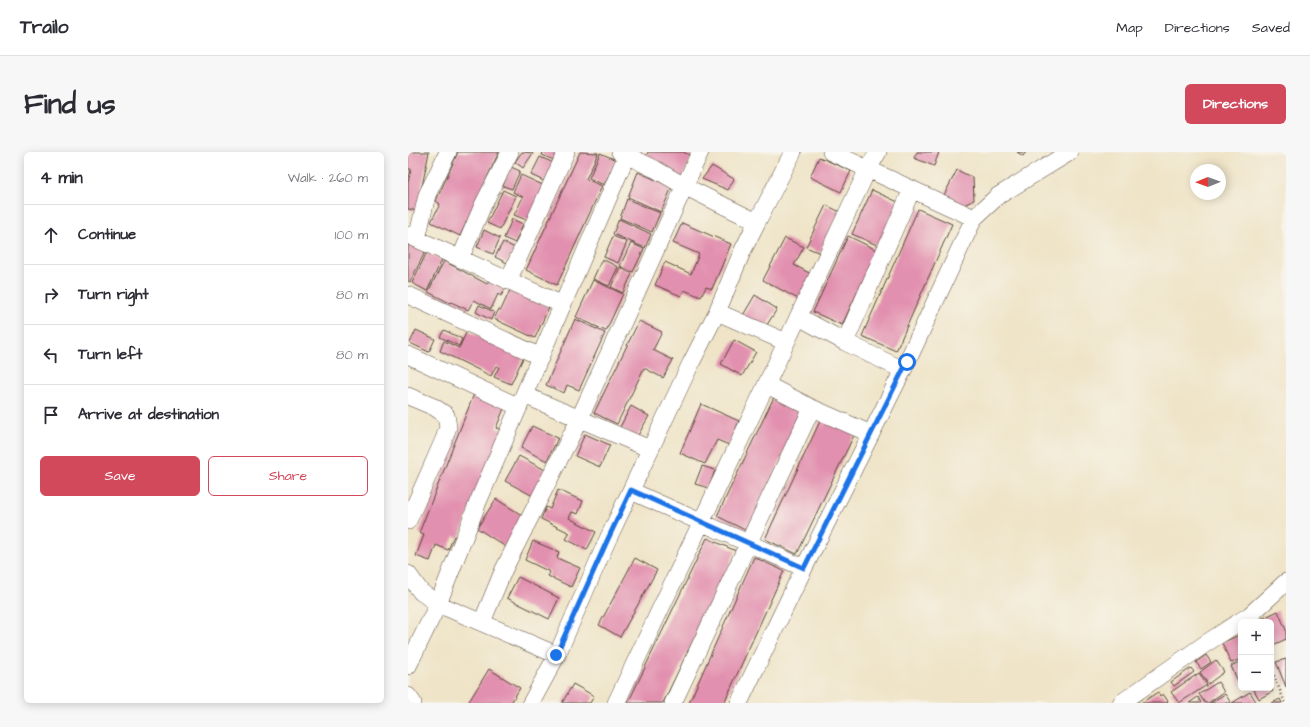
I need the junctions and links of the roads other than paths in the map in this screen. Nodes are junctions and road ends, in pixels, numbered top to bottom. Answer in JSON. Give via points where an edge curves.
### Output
{"nodes":[{"id":1,"x":448,"y":152,"type":"edge"},
{"id":2,"x":510,"y":152,"type":"edge"},
{"id":3,"x":566,"y":152,"type":"edge"},
{"id":4,"x":700,"y":152,"type":"edge"},
{"id":5,"x":793,"y":152,"type":"edge"},
{"id":6,"x":831,"y":152,"type":"edge"},
{"id":7,"x":878,"y":152,"type":"edge"},
{"id":8,"x":1070,"y":152,"type":"edge"},
{"id":9,"x":625,"y":153,"type":"edge"},
{"id":10,"x":868,"y":169,"type":"junction"},
{"id":11,"x":684,"y":186,"type":"junction"},
{"id":12,"x":912,"y":189,"type":"junction"},
{"id":13,"x":974,"y":218,"type":"junction"},
{"id":14,"x":757,"y":222,"type":"junction"},
{"id":15,"x":412,"y":237,"type":"edge"},
{"id":16,"x":460,"y":259,"type":"junction"},
{"id":17,"x":508,"y":281,"type":"junction"},
{"id":18,"x":408,"y":295,"type":"edge"},
{"id":19,"x":563,"y":305,"type":"junction"},
{"id":20,"x":718,"y":312,"type":"junction"},
{"id":21,"x":799,"y":317,"type":"junction"},
{"id":22,"x":786,"y":342,"type":"junction"},
{"id":23,"x":845,"y":342,"type":"junction"},
{"id":24,"x":408,"y":355,"type":"edge"},
{"id":25,"x":541,"y":357,"type":"junction"},
{"id":26,"x":903,"y":370,"type":"junction"},
{"id":27,"x":767,"y":386,"type":"junction"},
{"id":28,"x":408,"y":396,"type":"edge"},
{"id":29,"x":522,"y":401,"type":"junction"},
{"id":30,"x":812,"y":408,"type":"junction"},
{"id":31,"x":580,"y":418,"type":"junction"},
{"id":32,"x":871,"y":434,"type":"junction"},
{"id":33,"x":650,"y":450,"type":"junction"},
{"id":34,"x":631,"y":490,"type":"junction"},
{"id":35,"x":408,"y":521,"type":"edge"},
{"id":36,"x":702,"y":522,"type":"junction"},
{"id":37,"x":748,"y":543,"type":"junction"},
{"id":38,"x":804,"y":568,"type":"junction"},
{"id":39,"x":408,"y":574,"type":"edge"},
{"id":40,"x":1286,"y":582,"type":"edge"},
{"id":41,"x":438,"y":604,"type":"junction"},
{"id":42,"x":482,"y":622,"type":"junction"},
{"id":43,"x":556,"y":655,"type":"junction"},
{"id":44,"x":408,"y":666,"type":"edge"},
{"id":45,"x":408,"y":696,"type":"edge"},
{"id":46,"x":413,"y":703,"type":"edge"},
{"id":47,"x":531,"y":703,"type":"edge"},
{"id":48,"x":616,"y":703,"type":"edge"},
{"id":49,"x":673,"y":703,"type":"edge"},
{"id":50,"x":739,"y":703,"type":"edge"},
{"id":51,"x":1121,"y":703,"type":"edge"}],
"edges":[{"from":1,"to":15,"type":"street","via":[[427,195]]},
{"from":2,"to":16,"type":"street","via":[[483,205]]},
{"from":3,"to":17,"type":"street"},
{"from":4,"to":11,"type":"street"},
{"from":5,"to":14,"type":"street"},
{"from":6,"to":10,"type":"street"},
{"from":7,"to":10,"type":"street"},
{"from":8,"to":13,"type":"street","via":[[998,196]]},
{"from":9,"to":11,"type":"street"},
{"from":9,"to":19,"type":"street"},
{"from":10,"to":12,"type":"street"},
{"from":10,"to":21,"type":"street"},
{"from":11,"to":14,"type":"street"},
{"from":11,"to":31,"type":"street"},
{"from":12,"to":13,"type":"street"},
{"from":12,"to":23,"type":"street"},
{"from":13,"to":26,"type":"street"},
{"from":14,"to":20,"type":"street"},
{"from":15,"to":16,"type":"street"},
{"from":16,"to":17,"type":"street"},
{"from":17,"to":19,"type":"street"},
{"from":18,"to":25,"type":"street"},
{"from":19,"to":25,"type":"street"},
{"from":20,"to":22,"type":"street"},
{"from":20,"to":33,"type":"street"},
{"from":21,"to":22,"type":"street"},
{"from":21,"to":23,"type":"street"},
{"from":22,"to":27,"type":"street"},
{"from":23,"to":26,"type":"street"},
{"from":24,"to":29,"type":"street"},
{"from":25,"to":29,"type":"street"},
{"from":26,"to":32,"type":"street"},
{"from":27,"to":30,"type":"street"},
{"from":27,"to":36,"type":"street"},
{"from":28,"to":35,"type":"street","via":[[434,407],[446,416],[448,427]]},
{"from":29,"to":31,"type":"street"},
{"from":29,"to":41,"type":"street","via":[[478,502]]},
{"from":30,"to":32,"type":"street"},
{"from":30,"to":37,"type":"street"},
{"from":31,"to":33,"type":"street"},
{"from":31,"to":42,"type":"street","via":[[504,569]]},
{"from":32,"to":38,"type":"street"},
{"from":33,"to":34,"type":"street"},
{"from":34,"to":36,"type":"street"},
{"from":34,"to":43,"type":"street"},
{"from":36,"to":37,"type":"street"},
{"from":36,"to":48,"type":"street"},
{"from":37,"to":38,"type":"street"},
{"from":37,"to":49,"type":"street"},
{"from":38,"to":50,"type":"street"},
{"from":39,"to":41,"type":"street","via":[[421,592]]},
{"from":40,"to":51,"type":"street","via":[[1250,615]]},
{"from":41,"to":42,"type":"street"},
{"from":41,"to":44,"type":"street"},
{"from":42,"to":43,"type":"street"},
{"from":43,"to":47,"type":"street"},
{"from":45,"to":46,"type":"street"}]}
